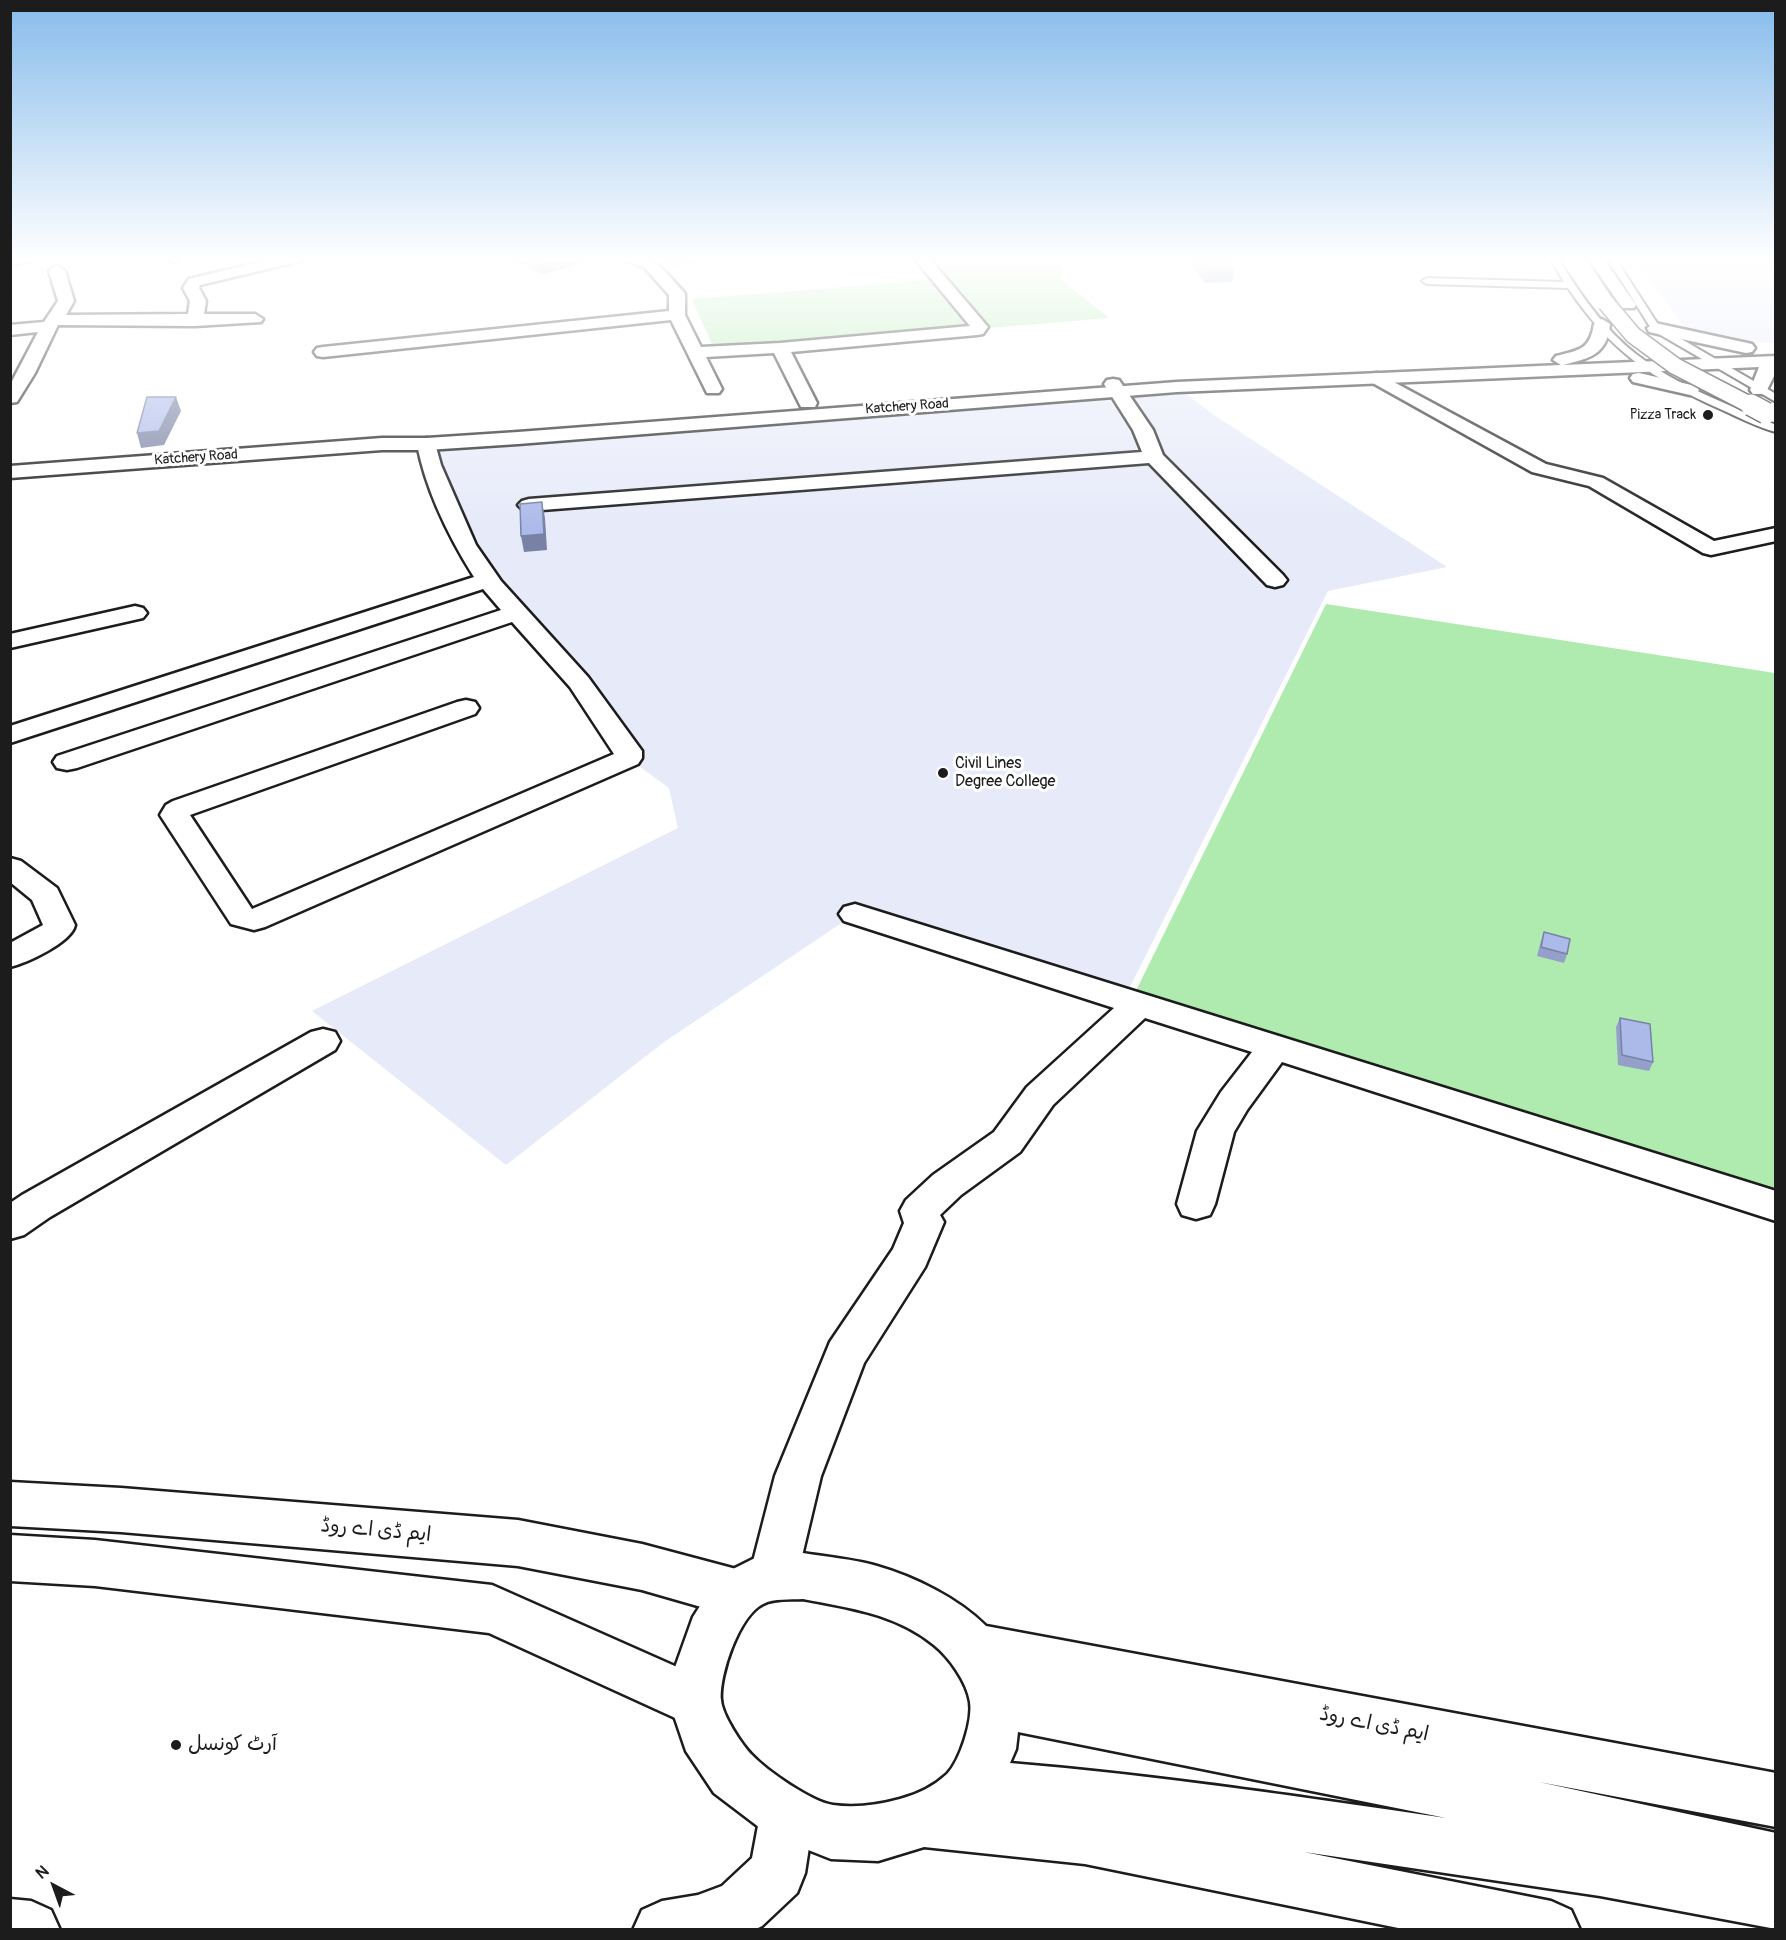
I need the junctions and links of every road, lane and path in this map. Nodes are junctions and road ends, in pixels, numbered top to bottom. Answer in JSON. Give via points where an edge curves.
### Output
{"nodes":[{"id":1,"x":780,"y":348,"type":"edge"},
{"id":2,"x":40,"y":349,"type":"edge"},
{"id":3,"x":355,"y":349,"type":"edge"},
{"id":4,"x":478,"y":349,"type":"edge"},
{"id":5,"x":516,"y":349,"type":"edge"},
{"id":6,"x":695,"y":349,"type":"edge"},
{"id":7,"x":769,"y":349,"type":"edge"},
{"id":8,"x":1592,"y":349,"type":"edge"},
{"id":9,"x":1624,"y":349,"type":"edge"},
{"id":10,"x":1651,"y":349,"type":"edge"},
{"id":11,"x":1676,"y":349,"type":"edge"},
{"id":12,"x":1689,"y":349,"type":"edge"},
{"id":13,"x":1740,"y":349,"type":"edge"},
{"id":14,"x":323,"y":352,"type":"dead end"},
{"id":15,"x":697,"y":352,"type":"junction"},
{"id":16,"x":1695,"y":352,"type":"junction"},
{"id":17,"x":1633,"y":355,"type":"junction"},
{"id":18,"x":1775,"y":358,"type":"edge"},
{"id":19,"x":1562,"y":360,"type":"junction"},
{"id":20,"x":1711,"y":363,"type":"junction"},
{"id":21,"x":1649,"y":366,"type":"junction"},
{"id":22,"x":1586,"y":369,"type":"junction"},
{"id":23,"x":1377,"y":378,"type":"junction"},
{"id":24,"x":1203,"y":382,"type":"junction"},
{"id":25,"x":1116,"y":388,"type":"junction"},
{"id":26,"x":713,"y":389,"type":"dead end"},
{"id":27,"x":1690,"y":390,"type":"junction"},
{"id":28,"x":1759,"y":390,"type":"junction"},
{"id":29,"x":10,"y":398,"type":"edge"},
{"id":30,"x":911,"y":402,"type":"junction"},
{"id":31,"x":808,"y":403,"type":"junction"},
{"id":32,"x":1774,"y":412,"type":"edge"},
{"id":33,"x":728,"y":415,"type":"junction"},
{"id":34,"x":516,"y":432,"type":"junction"},
{"id":35,"x":382,"y":444,"type":"junction"},
{"id":36,"x":427,"y":444,"type":"junction"},
{"id":37,"x":1154,"y":457,"type":"junction"},
{"id":38,"x":10,"y":472,"type":"edge"},
{"id":39,"x":529,"y":505,"type":"edge"},
{"id":40,"x":1776,"y":534,"type":"edge"},
{"id":41,"x":488,"y":580,"type":"junction"},
{"id":42,"x":1275,"y":580,"type":"dead end"},
{"id":43,"x":135,"y":613,"type":"dead end"},
{"id":44,"x":515,"y":613,"type":"junction"},
{"id":45,"x":10,"y":641,"type":"edge"},
{"id":46,"x":466,"y":708,"type":"dead end"},
{"id":47,"x":10,"y":735,"type":"edge"},
{"id":48,"x":67,"y":762,"type":"dead end"},
{"id":49,"x":10,"y":867,"type":"edge"},
{"id":50,"x":855,"y":914,"type":"dead end"},
{"id":51,"x":10,"y":957,"type":"edge"},
{"id":52,"x":1138,"y":1005,"type":"junction"},
{"id":53,"x":323,"y":1041,"type":"dead end"},
{"id":54,"x":1274,"y":1048,"type":"junction"},
{"id":55,"x":1196,"y":1204,"type":"dead end"},
{"id":56,"x":1776,"y":1206,"type":"edge"},
{"id":57,"x":10,"y":1224,"type":"edge"},
{"id":58,"x":10,"y":1504,"type":"edge"},
{"id":59,"x":10,"y":1558,"type":"edge"},
{"id":60,"x":755,"y":1585,"type":"junction"},
{"id":61,"x":973,"y":1649,"type":"junction"},
{"id":62,"x":694,"y":1701,"type":"junction"},
{"id":63,"x":996,"y":1702,"type":"junction"},
{"id":64,"x":968,"y":1791,"type":"junction"},
{"id":65,"x":1776,"y":1800,"type":"edge"},
{"id":66,"x":787,"y":1815,"type":"junction"},
{"id":67,"x":924,"y":1820,"type":"junction"},
{"id":68,"x":1776,"y":1861,"type":"edge"},
{"id":69,"x":1776,"y":1901,"type":"edge"},
{"id":70,"x":10,"y":1928,"type":"edge"},
{"id":71,"x":31,"y":1929,"type":"edge"},
{"id":72,"x":662,"y":1929,"type":"edge"},
{"id":73,"x":1551,"y":1929,"type":"edge"}],
"edges":[{"from":1,"to":31,"type":"street"},
{"from":2,"to":29,"type":"street","via":[[25,380]]},
{"from":3,"to":14,"type":"street"},
{"from":4,"to":5,"type":"street","via":[[481,353]]},
{"from":6,"to":15,"type":"street"},
{"from":7,"to":15,"type":"street"},
{"from":8,"to":19,"type":"street"},
{"from":9,"to":17,"type":"lane"},
{"from":10,"to":32,"type":"street","bridge":true,"via":[[1675,366]]},
{"from":11,"to":32,"type":"street"},
{"from":12,"to":16,"type":"lane"},
{"from":13,"to":18,"type":"street"},
{"from":15,"to":26,"type":"street"},
{"from":16,"to":17,"type":"street","name":"Katchery Road"},
{"from":16,"to":18,"type":"street","name":"Katchery Road"},
{"from":16,"to":20,"type":"lane"},
{"from":17,"to":19,"type":"street","name":"Katchery Road"},
{"from":17,"to":21,"type":"lane"},
{"from":18,"to":20,"type":"street","name":"Katchery Road"},
{"from":18,"to":28,"type":"street","via":[[1765,371]]},
{"from":19,"to":24,"type":"street","name":"Katchery Road"},
{"from":20,"to":21,"type":"street","name":"Katchery Road"},
{"from":20,"to":28,"type":"lane"},
{"from":21,"to":22,"type":"street","name":"Katchery Road"},
{"from":21,"to":27,"type":"lane"},
{"from":22,"to":23,"type":"street","name":"Katchery Road"},
{"from":22,"to":27,"type":"street"},
{"from":23,"to":24,"type":"street","name":"Katchery Road"},
{"from":23,"to":40,"type":"street","via":[[1539,468],[1596,482],[1711,549]]},
{"from":24,"to":25,"type":"street","name":"Katchery Road"},
{"from":25,"to":30,"type":"street","name":"Katchery Road"},
{"from":25,"to":37,"type":"street","via":[[1143,430]]},
{"from":27,"to":32,"type":"lane"},
{"from":28,"to":32,"type":"lane"},
{"from":30,"to":31,"type":"street","name":"Katchery Road"},
{"from":30,"to":33,"type":"street","name":"Katchery Road"},
{"from":31,"to":33,"type":"street","name":"Katchery Road"},
{"from":33,"to":34,"type":"street","name":"Katchery Road"},
{"from":34,"to":35,"type":"street","name":"Katchery Road","via":[[434,433]]},
{"from":34,"to":36,"type":"street","name":"Katchery Road"},
{"from":35,"to":36,"type":"street","name":"Katchery Road"},
{"from":35,"to":38,"type":"street","name":"Katchery Road"},
{"from":36,"to":41,"type":"street","via":[[431,465],[465,545]]},
{"from":37,"to":39,"type":"street"},
{"from":37,"to":42,"type":"street"},
{"from":41,"to":44,"type":"street"},
{"from":41,"to":47,"type":"street"},
{"from":43,"to":45,"type":"street"},
{"from":44,"to":46,"type":"street","via":[[579,682],[628,751],[628,758],[254,920],[242,917],[175,815],[183,807]]},
{"from":44,"to":48,"type":"street"},
{"from":49,"to":51,"type":"street","via":[[46,895],[59,925],[51,935]]},
{"from":50,"to":52,"type":"street"},
{"from":52,"to":54,"type":"street"},
{"from":52,"to":60,"type":"street","via":[[1040,1096],[1007,1142],[946,1185],[920,1211],[924,1222],[911,1256],[845,1355]]},
{"from":53,"to":57,"type":"street"},
{"from":54,"to":55,"type":"street","via":[[1216,1131]]},
{"from":54,"to":56,"type":"street"},
{"from":58,"to":60,"type":"street","name":"ایم ڈی اے روڈ","via":[[518,1543]]},
{"from":59,"to":62,"type":"street","via":[[95,1563],[492,1609]]},
{"from":60,"to":61,"type":"street","name":"ایم ڈی اے روڈ","via":[[803,1576],[876,1589],[928,1612],[953,1628]]},
{"from":60,"to":62,"type":"street","via":[[711,1635],[698,1673]]},
{"from":61,"to":63,"type":"street"},
{"from":61,"to":65,"type":"street","name":"ایم ڈی اے روڈ"},
{"from":62,"to":66,"type":"street","via":[[705,1732],[733,1774]]},
{"from":63,"to":64,"type":"street","via":[[990,1749]]},
{"from":63,"to":68,"type":"street","via":[[1594,1820]]},
{"from":64,"to":67,"type":"street"},
{"from":64,"to":69,"type":"street","via":[[1079,1796],[1238,1815],[1542,1859]]},
{"from":66,"to":67,"type":"street","via":[[831,1832],[878,1833]]},
{"from":66,"to":72,"type":"street","via":[[777,1873],[742,1906],[698,1924]]},
{"from":67,"to":73,"type":"street","via":[[1085,1836]]},
{"from":70,"to":71,"type":"street"}]}
